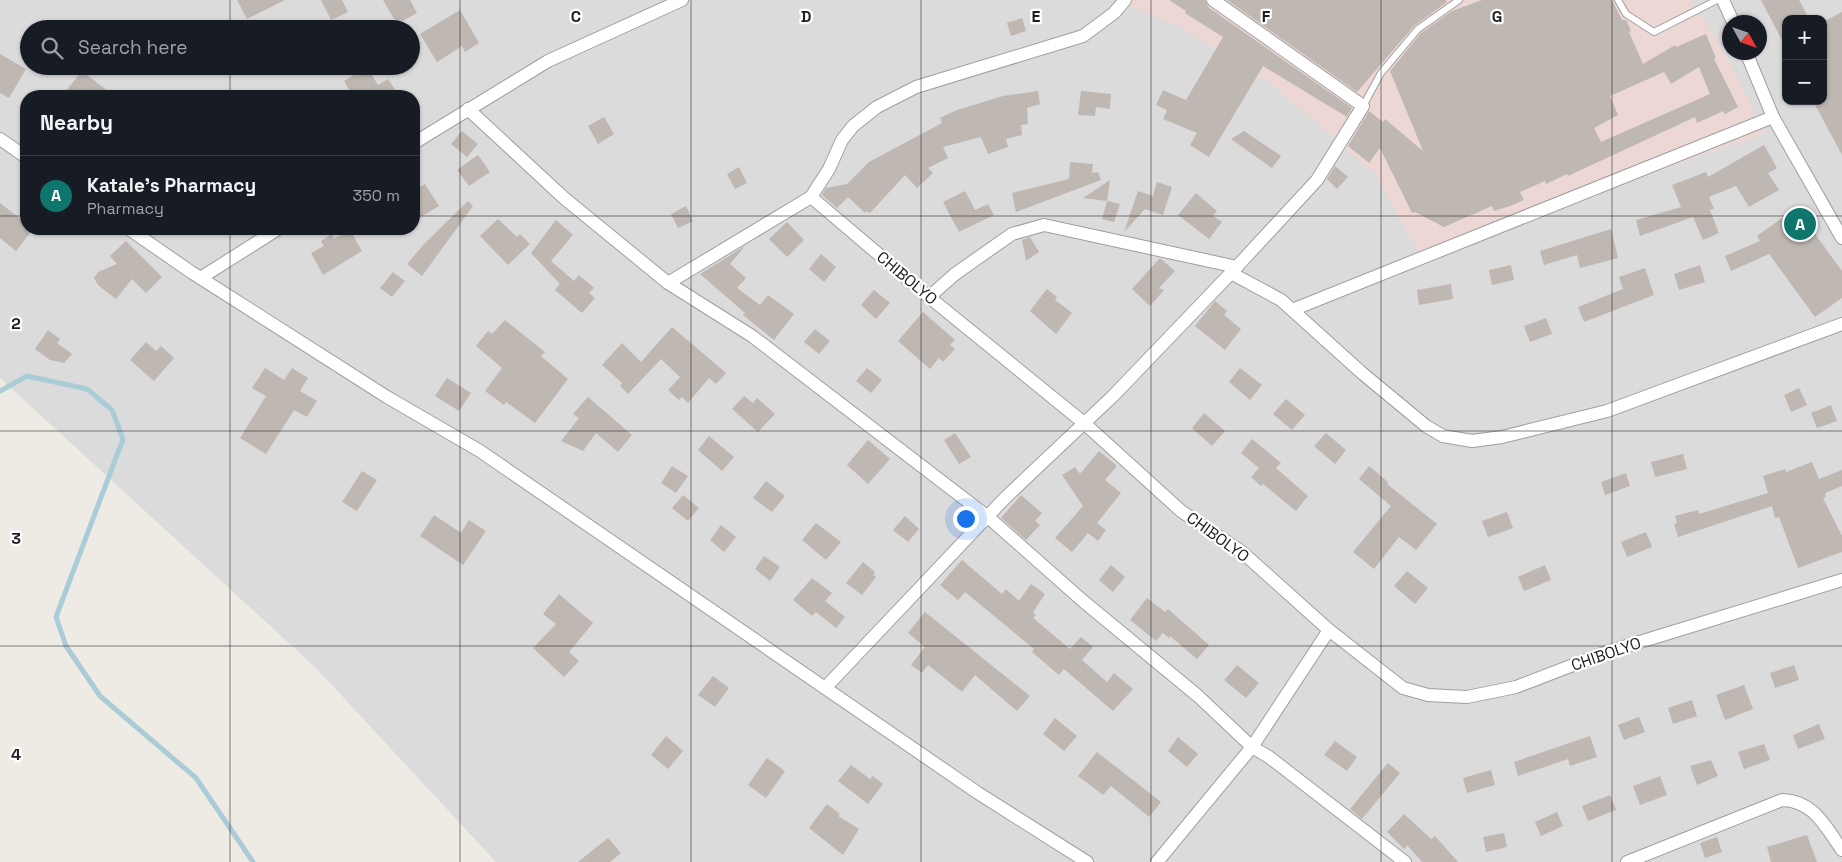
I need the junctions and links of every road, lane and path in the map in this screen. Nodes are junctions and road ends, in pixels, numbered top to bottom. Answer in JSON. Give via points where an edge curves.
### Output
{"nodes":[{"id":1,"x":682,"y":0,"type":"edge"},
{"id":2,"x":1125,"y":0,"type":"edge"},
{"id":3,"x":1213,"y":0,"type":"edge"},
{"id":4,"x":1460,"y":0,"type":"edge"},
{"id":5,"x":1618,"y":0,"type":"edge"},
{"id":6,"x":1717,"y":0,"type":"edge"},
{"id":7,"x":1723,"y":0,"type":"edge"},
{"id":8,"x":1730,"y":15,"type":"edge"},
{"id":9,"x":1749,"y":60,"type":"edge"},
{"id":10,"x":1363,"y":106,"type":"junction"},
{"id":11,"x":468,"y":109,"type":"junction"},
{"id":12,"x":1773,"y":117,"type":"junction"},
{"id":13,"x":0,"y":139,"type":"edge"},
{"id":14,"x":420,"y":139,"type":"edge"},
{"id":15,"x":20,"y":153,"type":"edge"},
{"id":16,"x":811,"y":197,"type":"junction"},
{"id":17,"x":138,"y":235,"type":"edge"},
{"id":18,"x":268,"y":235,"type":"edge"},
{"id":19,"x":1842,"y":238,"type":"edge"},
{"id":20,"x":1234,"y":270,"type":"junction"},
{"id":21,"x":202,"y":277,"type":"junction"},
{"id":22,"x":668,"y":283,"type":"junction"},
{"id":23,"x":928,"y":297,"type":"junction"},
{"id":24,"x":1292,"y":310,"type":"junction"},
{"id":25,"x":1842,"y":324,"type":"edge"},
{"id":26,"x":1084,"y":423,"type":"junction"},
{"id":27,"x":988,"y":517,"type":"junction"},
{"id":28,"x":1842,"y":580,"type":"edge"},
{"id":29,"x":1329,"y":630,"type":"junction"},
{"id":30,"x":825,"y":688,"type":"junction"},
{"id":31,"x":1252,"y":746,"type":"junction"},
{"id":32,"x":1842,"y":850,"type":"edge"},
{"id":33,"x":1087,"y":862,"type":"edge"},
{"id":34,"x":1157,"y":862,"type":"edge"},
{"id":35,"x":1405,"y":862,"type":"edge"},
{"id":36,"x":1627,"y":862,"type":"edge"}],
"edges":[{"from":1,"to":11,"type":"street","via":[[548,61]]},
{"from":2,"to":16,"type":"street","via":[[1114,13],[1083,36],[916,87],[877,107],[853,126],[842,140]]},
{"from":3,"to":10,"type":"street"},
{"from":4,"to":10,"type":"lane","via":[[1418,29],[1381,73]]},
{"from":5,"to":6,"type":"lane","via":[[1626,14],[1654,32]]},
{"from":7,"to":8,"type":"street"},
{"from":9,"to":12,"type":"street"},
{"from":10,"to":20,"type":"street","via":[[1318,180]]},
{"from":11,"to":14,"type":"street"},
{"from":11,"to":22,"type":"street","via":[[564,198]]},
{"from":12,"to":19,"type":"street"},
{"from":12,"to":24,"type":"street"},
{"from":13,"to":15,"type":"street"},
{"from":16,"to":22,"type":"street"},
{"from":16,"to":23,"type":"street","name":"CHIBOLYO"},
{"from":17,"to":21,"type":"street"},
{"from":18,"to":21,"type":"street"},
{"from":20,"to":23,"type":"street","via":[[1044,226],[1012,234]]},
{"from":20,"to":24,"type":"street"},
{"from":20,"to":26,"type":"street"},
{"from":21,"to":30,"type":"street","via":[[387,397],[480,451]]},
{"from":22,"to":27,"type":"street","via":[[752,336]]},
{"from":23,"to":26,"type":"street","name":"CHIBOLYO"},
{"from":24,"to":25,"type":"street","via":[[1426,426],[1443,436],[1472,442],[1502,438],[1607,410]]},
{"from":26,"to":27,"type":"street"},
{"from":26,"to":29,"type":"street","name":"CHIBOLYO","via":[[1181,511],[1242,552]]},
{"from":27,"to":30,"type":"street"},
{"from":27,"to":31,"type":"street"},
{"from":28,"to":29,"type":"street","name":"CHIBOLYO","via":[[1607,652],[1516,688],[1467,697],[1428,695],[1403,688]]},
{"from":29,"to":31,"type":"street"},
{"from":30,"to":33,"type":"street","via":[[978,793]]},
{"from":31,"to":34,"type":"street"},
{"from":31,"to":35,"type":"street"},
{"from":32,"to":36,"type":"street","via":[[1809,808],[1792,800],[1782,800]]}]}
